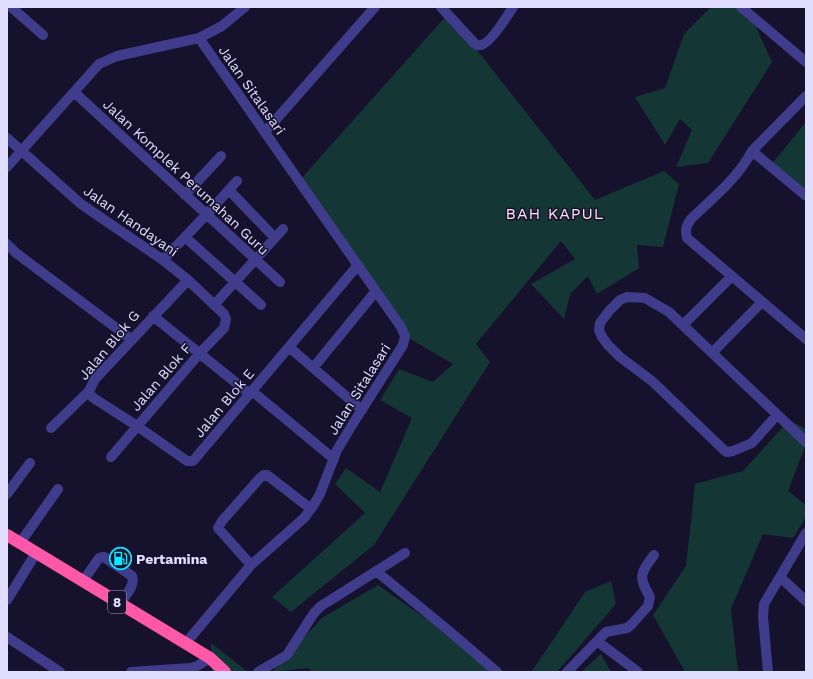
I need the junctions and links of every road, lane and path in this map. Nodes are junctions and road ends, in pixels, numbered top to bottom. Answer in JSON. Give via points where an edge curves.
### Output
{"nodes":[{"id":1,"x":11,"y":7,"type":"edge"},
{"id":2,"x":245,"y":7,"type":"edge"},
{"id":3,"x":375,"y":7,"type":"edge"},
{"id":4,"x":441,"y":7,"type":"edge"},
{"id":5,"x":513,"y":7,"type":"edge"},
{"id":6,"x":741,"y":7,"type":"edge"},
{"id":7,"x":43,"y":35,"type":"dead end"},
{"id":8,"x":199,"y":38,"type":"junction"},
{"id":9,"x":806,"y":62,"type":"edge"},
{"id":10,"x":74,"y":92,"type":"junction"},
{"id":11,"x":806,"y":96,"type":"edge"},
{"id":12,"x":265,"y":132,"type":"junction"},
{"id":13,"x":7,"y":138,"type":"edge"},
{"id":14,"x":21,"y":151,"type":"junction"},
{"id":15,"x":752,"y":151,"type":"junction"},
{"id":16,"x":221,"y":156,"type":"dead end"},
{"id":17,"x":7,"y":167,"type":"edge"},
{"id":18,"x":237,"y":181,"type":"dead end"},
{"id":19,"x":229,"y":190,"type":"junction"},
{"id":20,"x":185,"y":195,"type":"junction"},
{"id":21,"x":806,"y":196,"type":"edge"},
{"id":22,"x":207,"y":214,"type":"junction"},
{"id":23,"x":283,"y":228,"type":"dead end"},
{"id":24,"x":185,"y":237,"type":"junction"},
{"id":25,"x":275,"y":238,"type":"junction"},
{"id":26,"x":7,"y":244,"type":"edge"},
{"id":27,"x":255,"y":259,"type":"junction"},
{"id":28,"x":163,"y":260,"type":"junction"},
{"id":29,"x":358,"y":265,"type":"junction"},
{"id":30,"x":732,"y":276,"type":"junction"},
{"id":31,"x":188,"y":280,"type":"junction"},
{"id":32,"x":235,"y":282,"type":"junction"},
{"id":33,"x":280,"y":282,"type":"dead end"},
{"id":34,"x":376,"y":291,"type":"junction"},
{"id":35,"x":762,"y":302,"type":"junction"},
{"id":36,"x":214,"y":305,"type":"junction"},
{"id":37,"x":261,"y":305,"type":"dead end"},
{"id":38,"x":224,"y":314,"type":"joint"},
{"id":39,"x":152,"y":316,"type":"junction"},
{"id":40,"x":683,"y":325,"type":"junction"},
{"id":41,"x":806,"y":339,"type":"edge"},
{"id":42,"x":131,"y":340,"type":"junction"},
{"id":43,"x":289,"y":347,"type":"junction"},
{"id":44,"x":712,"y":353,"type":"junction"},
{"id":45,"x":199,"y":354,"type":"junction"},
{"id":46,"x":314,"y":368,"type":"junction"},
{"id":47,"x":90,"y":391,"type":"junction"},
{"id":48,"x":251,"y":392,"type":"junction"},
{"id":49,"x":362,"y":410,"type":"junction"},
{"id":50,"x":777,"y":415,"type":"junction"},
{"id":51,"x":137,"y":426,"type":"junction"},
{"id":52,"x":51,"y":428,"type":"dead end"},
{"id":53,"x":806,"y":442,"type":"edge"},
{"id":54,"x":111,"y":457,"type":"dead end"},
{"id":55,"x":334,"y":459,"type":"junction"},
{"id":56,"x":30,"y":463,"type":"dead end"},
{"id":57,"x":58,"y":489,"type":"dead end"},
{"id":58,"x":7,"y":494,"type":"edge"},
{"id":59,"x":311,"y":509,"type":"junction"},
{"id":60,"x":806,"y":533,"type":"edge"},
{"id":61,"x":7,"y":535,"type":"edge"},
{"id":62,"x":20,"y":543,"type":"junction"},
{"id":63,"x":36,"y":553,"type":"junction"},
{"id":64,"x":405,"y":553,"type":"dead end"},
{"id":65,"x":654,"y":555,"type":"dead end"},
{"id":66,"x":251,"y":565,"type":"junction"},
{"id":67,"x":376,"y":571,"type":"junction"},
{"id":68,"x":780,"y":577,"type":"junction"},
{"id":69,"x":83,"y":581,"type":"junction"},
{"id":70,"x":7,"y":600,"type":"edge"},
{"id":71,"x":806,"y":601,"type":"edge"},
{"id":72,"x":120,"y":604,"type":"junction"},
{"id":73,"x":7,"y":637,"type":"edge"},
{"id":74,"x":597,"y":641,"type":"junction"},
{"id":75,"x":185,"y":644,"type":"junction"},
{"id":76,"x":210,"y":658,"type":"junction"},
{"id":77,"x":60,"y":672,"type":"edge"},
{"id":78,"x":138,"y":672,"type":"edge"},
{"id":79,"x":225,"y":672,"type":"edge"},
{"id":80,"x":258,"y":672,"type":"edge"},
{"id":81,"x":497,"y":672,"type":"edge"},
{"id":82,"x":567,"y":672,"type":"edge"},
{"id":83,"x":638,"y":672,"type":"edge"},
{"id":84,"x":768,"y":672,"type":"edge"}],
"edges":[{"from":1,"to":7,"type":"street"},
{"from":2,"to":8,"type":"street","via":[[222,26]]},
{"from":3,"to":12,"type":"street"},
{"from":4,"to":5,"type":"street","via":[[475,44],[480,46],[493,35]]},
{"from":6,"to":9,"type":"street"},
{"from":8,"to":10,"type":"street","via":[[117,56],[99,64]]},
{"from":8,"to":12,"type":"street","name":"Jalan Sitalasari"},
{"from":10,"to":14,"type":"street"},
{"from":10,"to":20,"type":"street","name":"Jalan Komplek Perumahan Guru"},
{"from":11,"to":15,"type":"street"},
{"from":12,"to":29,"type":"street","name":"Jalan Sitalasari"},
{"from":13,"to":14,"type":"street","name":"Jalan Handayani"},
{"from":14,"to":17,"type":"street"},
{"from":14,"to":28,"type":"street","name":"Jalan Handayani","via":[[81,204]]},
{"from":15,"to":21,"type":"street"},
{"from":15,"to":30,"type":"street","via":[[737,174],[691,219],[685,232],[686,238]]},
{"from":16,"to":20,"type":"street"},
{"from":18,"to":19,"type":"street"},
{"from":19,"to":22,"type":"street"},
{"from":19,"to":25,"type":"street"},
{"from":20,"to":22,"type":"street","name":"Jalan Komplek Perumahan Guru"},
{"from":22,"to":24,"type":"street"},
{"from":22,"to":27,"type":"street","name":"Jalan Komplek Perumahan Guru"},
{"from":23,"to":25,"type":"street"},
{"from":24,"to":28,"type":"street"},
{"from":24,"to":32,"type":"street"},
{"from":25,"to":27,"type":"street"},
{"from":26,"to":42,"type":"street"},
{"from":27,"to":32,"type":"street"},
{"from":27,"to":33,"type":"street","name":"Jalan Komplek Perumahan Guru"},
{"from":28,"to":31,"type":"street","name":"Jalan Handayani"},
{"from":29,"to":34,"type":"street","name":"Jalan Sitalasari"},
{"from":29,"to":43,"type":"street","name":"Jalan Blok E"},
{"from":30,"to":35,"type":"street"},
{"from":30,"to":40,"type":"street"},
{"from":31,"to":36,"type":"street","name":"Jalan Handayani"},
{"from":31,"to":39,"type":"street","name":"Jalan Blok G"},
{"from":32,"to":36,"type":"street"},
{"from":32,"to":37,"type":"street"},
{"from":34,"to":46,"type":"street"},
{"from":34,"to":49,"type":"street","name":"Jalan Sitalasari","via":[[405,336],[403,345]]},
{"from":35,"to":41,"type":"street"},
{"from":35,"to":44,"type":"street"},
{"from":36,"to":38,"type":"street","name":"Jalan Handayani"},
{"from":38,"to":45,"type":"street","name":"Jalan Blok F","via":[[224,328]]},
{"from":39,"to":42,"type":"street","name":"Jalan Blok G"},
{"from":39,"to":45,"type":"street"},
{"from":40,"to":44,"type":"street"},
{"from":40,"to":50,"type":"street","via":[[669,312],[645,298],[628,297],[620,300],[609,311],[600,323],[599,330],[608,346],[652,381],[727,452],[752,443]]},
{"from":42,"to":47,"type":"street","name":"Jalan Blok G","via":[[95,379]]},
{"from":43,"to":46,"type":"street"},
{"from":43,"to":48,"type":"street","name":"Jalan Blok E"},
{"from":44,"to":50,"type":"street"},
{"from":45,"to":48,"type":"street"},
{"from":45,"to":51,"type":"street","name":"Jalan Blok F"},
{"from":46,"to":49,"type":"street"},
{"from":47,"to":51,"type":"street","name":"Jalan Blok E","via":[[90,395],[95,399]]},
{"from":47,"to":52,"type":"street","name":"Jalan Blok G"},
{"from":48,"to":51,"type":"street","name":"Jalan Blok E","via":[[190,462]]},
{"from":48,"to":55,"type":"street"},
{"from":49,"to":55,"type":"street","name":"Jalan Sitalasari"},
{"from":50,"to":53,"type":"street"},
{"from":51,"to":54,"type":"street","name":"Jalan Blok F"},
{"from":55,"to":59,"type":"street","name":"Jalan Sitalasari"},
{"from":56,"to":58,"type":"street"},
{"from":57,"to":62,"type":"street"},
{"from":59,"to":66,"type":"street","name":"Jalan Sitalasari"},
{"from":59,"to":66,"type":"street","via":[[267,475],[260,478],[218,528]]},
{"from":60,"to":68,"type":"street"},
{"from":61,"to":62,"type":"highway","number":"8"},
{"from":62,"to":63,"type":"highway","number":"8"},
{"from":63,"to":69,"type":"highway","number":"8"},
{"from":63,"to":70,"type":"street"},
{"from":64,"to":67,"type":"street"},
{"from":65,"to":74,"type":"street","via":[[645,566],[641,578],[650,597],[648,606],[630,626],[606,632]]},
{"from":66,"to":75,"type":"street","name":"Jalan Sitalasari"},
{"from":67,"to":80,"type":"street","via":[[321,606],[287,654]]},
{"from":67,"to":81,"type":"street"},
{"from":68,"to":71,"type":"street"},
{"from":68,"to":84,"type":"street","via":[[764,604]]},
{"from":69,"to":72,"type":"highway","number":"8"},
{"from":69,"to":72,"type":"street","via":[[99,558],[104,557],[132,576],[132,584]]},
{"from":72,"to":75,"type":"highway","number":"8"},
{"from":73,"to":77,"type":"street"},
{"from":74,"to":82,"type":"street"},
{"from":74,"to":83,"type":"street"},
{"from":75,"to":76,"type":"highway","number":"8"},
{"from":76,"to":78,"type":"street","via":[[191,668]]},
{"from":76,"to":79,"type":"highway","number":"8"}]}
